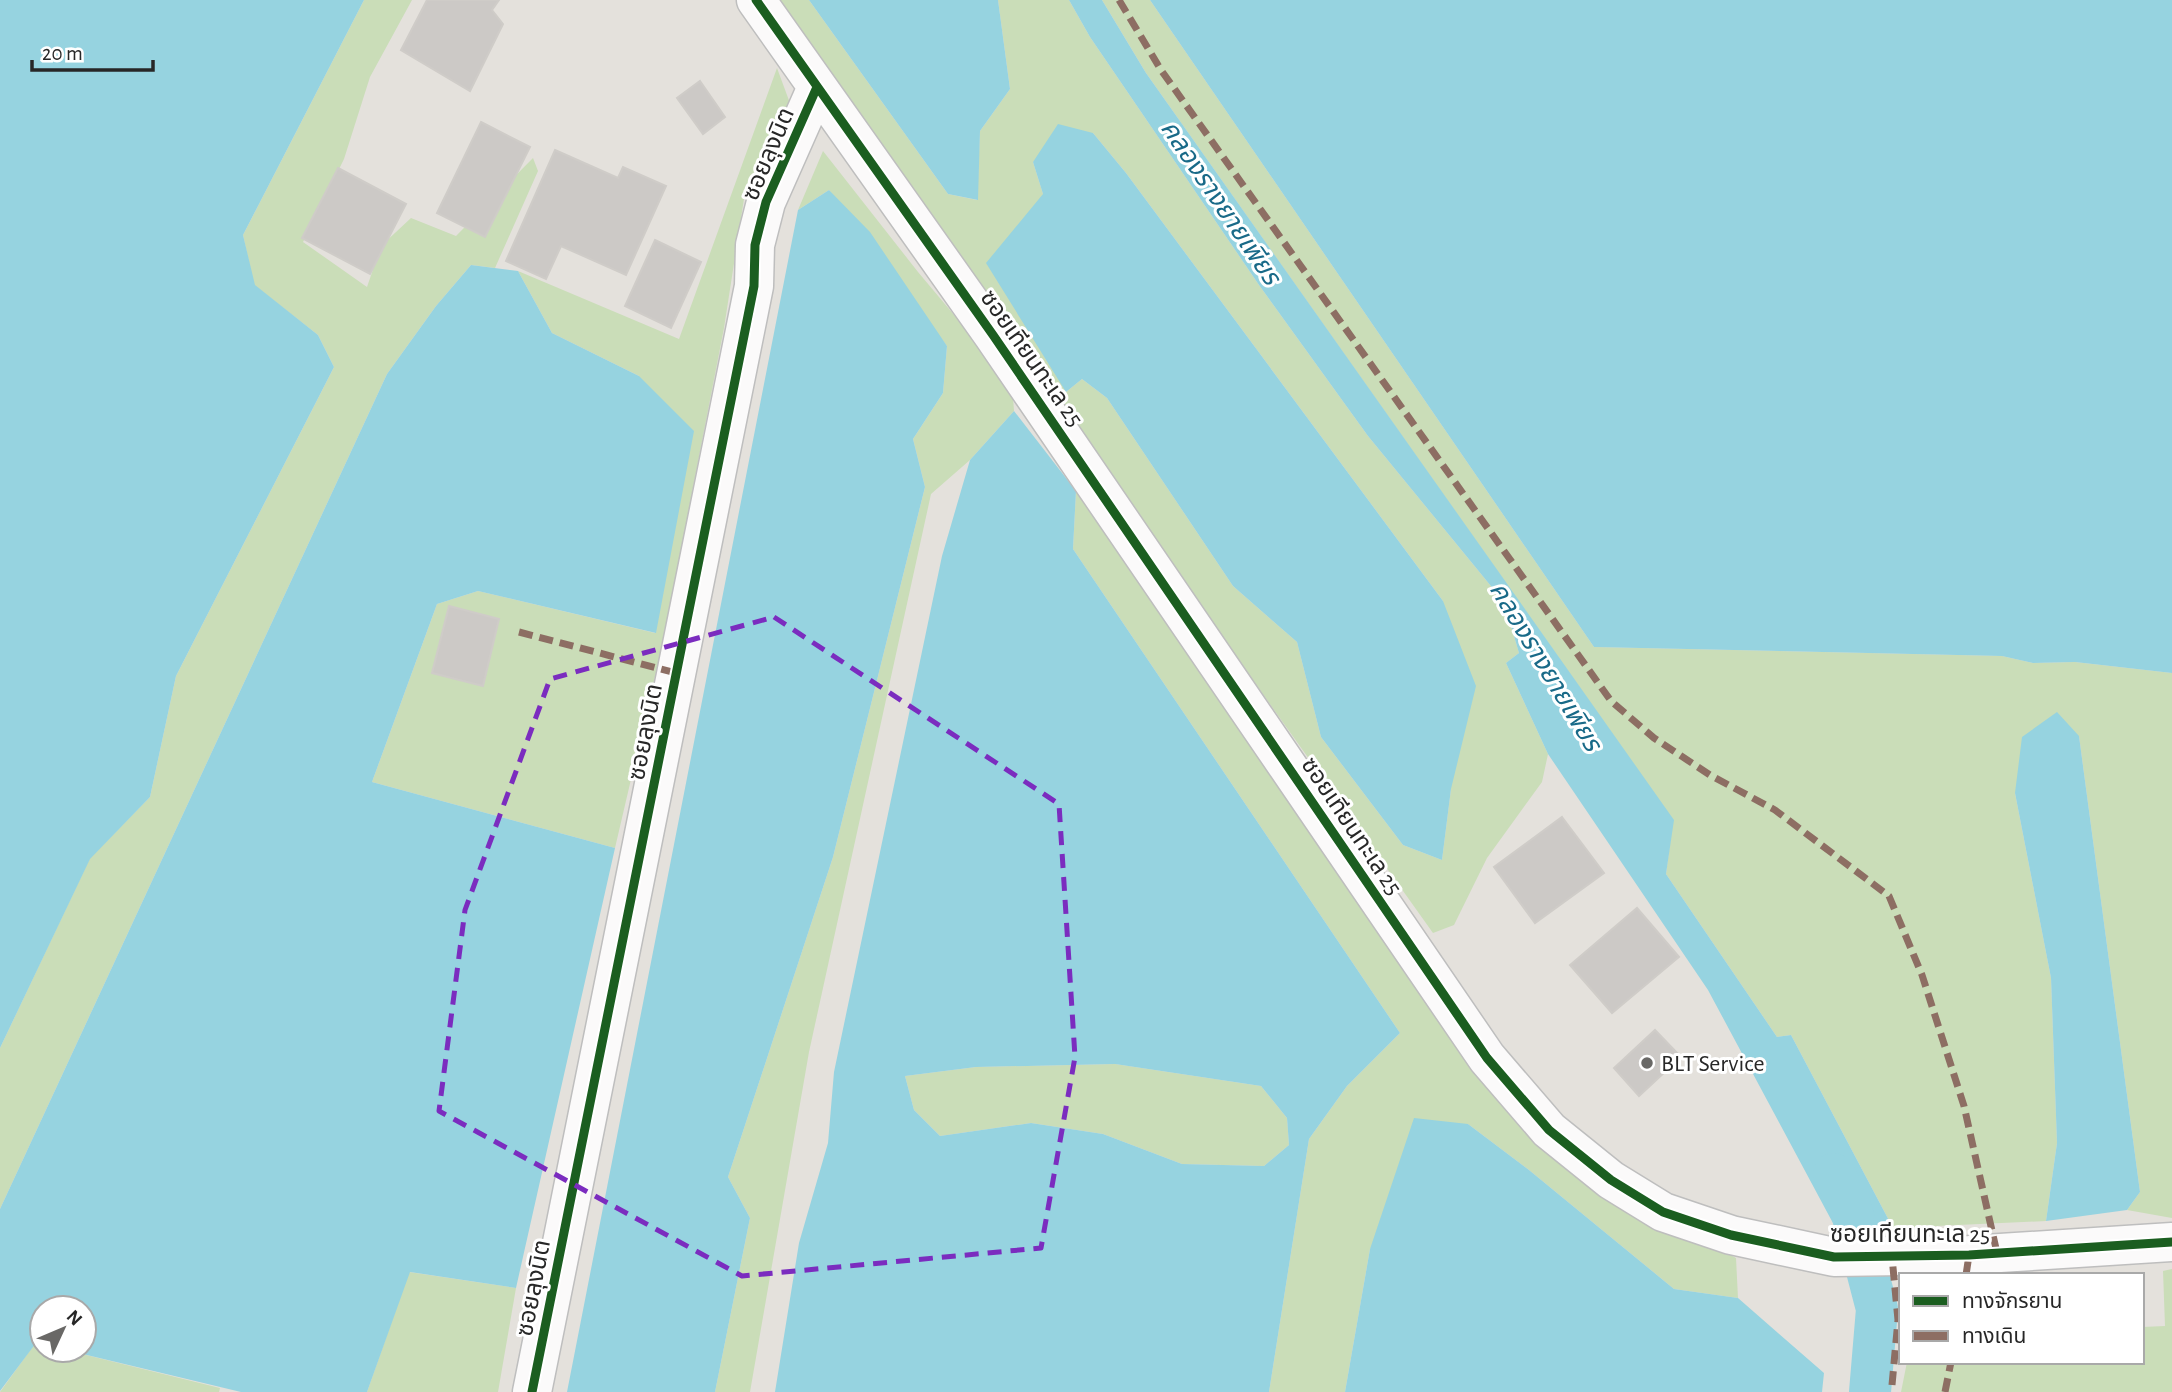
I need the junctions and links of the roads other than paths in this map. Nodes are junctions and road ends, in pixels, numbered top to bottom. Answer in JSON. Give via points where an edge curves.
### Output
{"nodes":[{"id":1,"x":756,"y":0,"type":"edge"},
{"id":2,"x":817,"y":87,"type":"junction"},
{"id":3,"x":2172,"y":1242,"type":"edge"},
{"id":4,"x":532,"y":1392,"type":"edge"}],
"edges":[{"from":1,"to":2,"type":"street","name":"ซอยเทียนทะเล 25"},
{"from":2,"to":3,"type":"street","name":"ซอยเทียนทะเล 25","via":[[993,335],[1488,1058],[1549,1130],[1611,1180],[1663,1212],[1731,1235],[1834,1256],[1969,1255]]},
{"from":2,"to":4,"type":"street","name":"ซอยลุงนิต","via":[[766,202],[755,245],[754,286]]}]}
